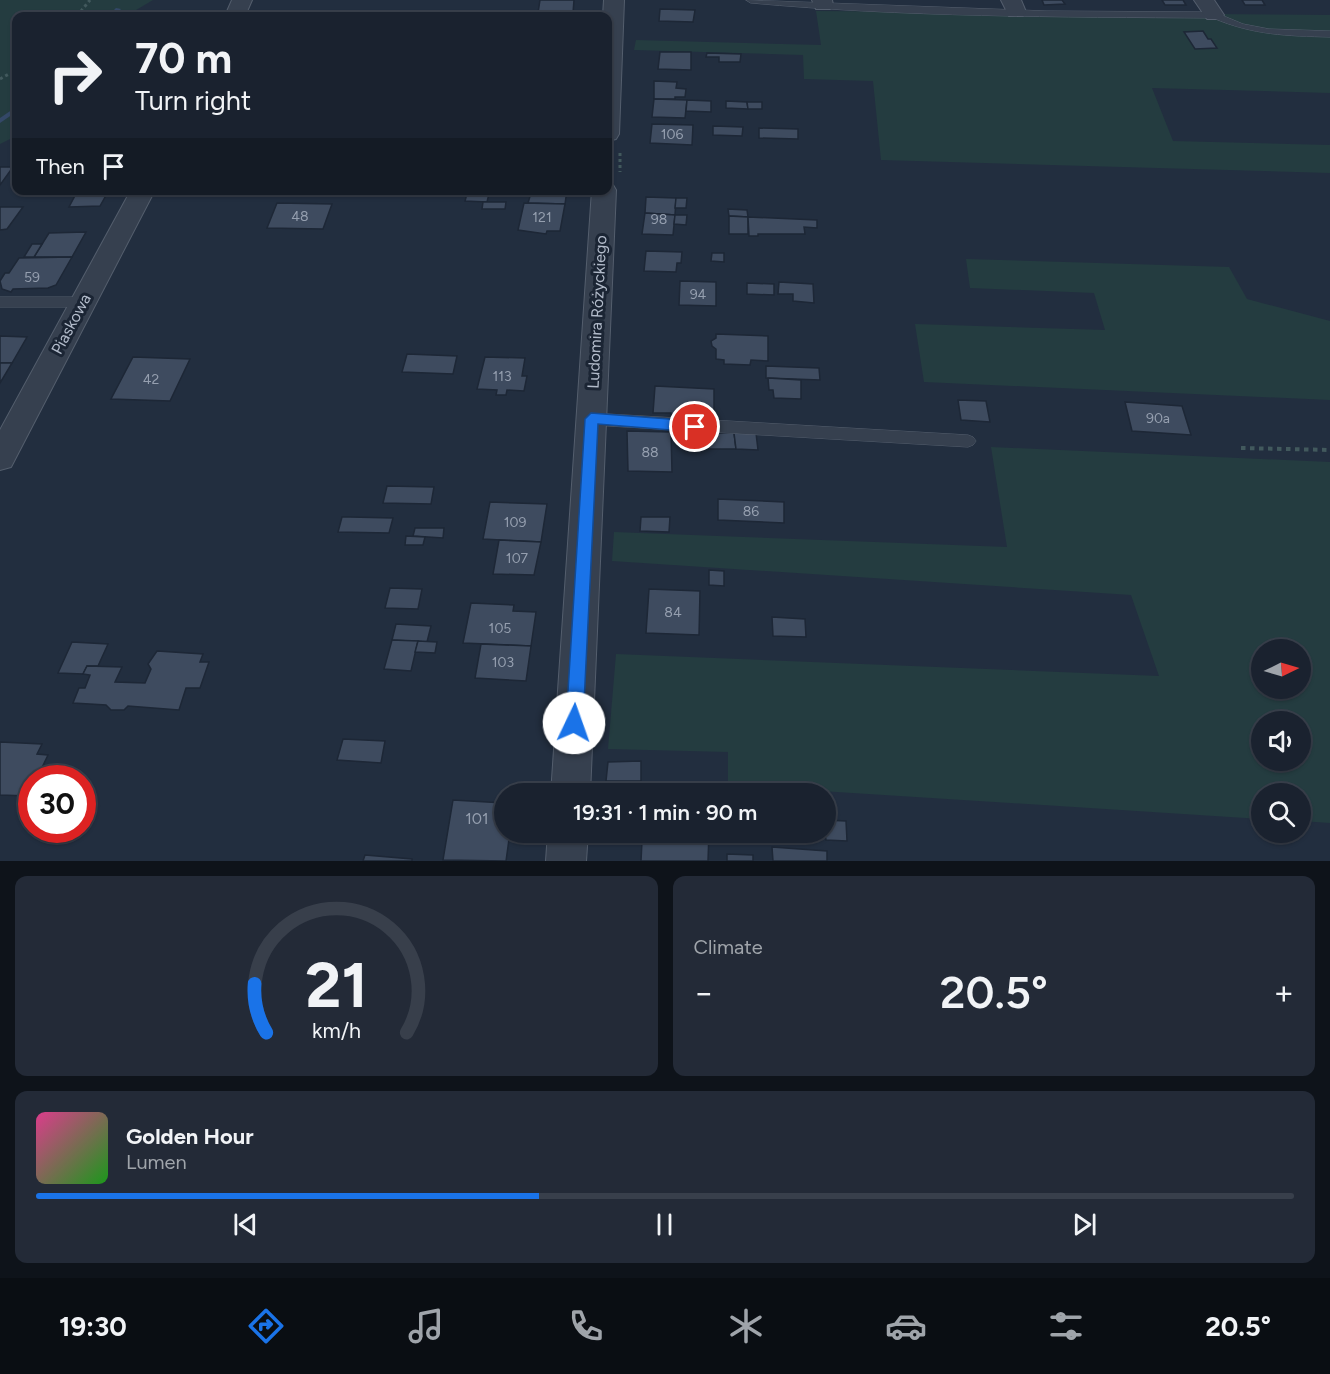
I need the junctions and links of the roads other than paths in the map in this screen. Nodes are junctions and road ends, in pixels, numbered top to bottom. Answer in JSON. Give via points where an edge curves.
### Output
{"nodes":[{"id":1,"x":614,"y":0,"type":"edge"},
{"id":2,"x":751,"y":0,"type":"edge"},
{"id":3,"x":823,"y":3,"type":"edge"},
{"id":4,"x":1013,"y":6,"type":"edge"},
{"id":5,"x":1209,"y":8,"type":"edge"},
{"id":6,"x":1330,"y":34,"type":"edge"},
{"id":7,"x":612,"y":45,"type":"edge"},
{"id":8,"x":140,"y":195,"type":"edge"},
{"id":9,"x":604,"y":195,"type":"edge"},
{"id":10,"x":82,"y":302,"type":"junction"},
{"id":11,"x":0,"y":303,"type":"edge"},
{"id":12,"x":591,"y":419,"type":"junction"},
{"id":13,"x":968,"y":441,"type":"dead end"},
{"id":14,"x":0,"y":458,"type":"edge"},
{"id":15,"x":571,"y":783,"type":"edge"},
{"id":16,"x":567,"y":843,"type":"edge"},
{"id":17,"x":566,"y":861,"type":"edge"}],
"edges":[{"from":1,"to":7,"type":"street"},
{"from":2,"to":3,"type":"lane","via":[[801,6]]},
{"from":3,"to":4,"type":"lane","via":[[838,8]]},
{"from":4,"to":5,"type":"lane"},
{"from":5,"to":6,"type":"lane","via":[[1240,26],[1269,32]]},
{"from":8,"to":10,"type":"street","name":"Piaskowa"},
{"from":9,"to":12,"type":"street","name":"Ludomira Różyckiego"},
{"from":10,"to":11,"type":"lane"},
{"from":10,"to":14,"type":"street","name":"Piaskowa"},
{"from":12,"to":13,"type":"lane"},
{"from":12,"to":15,"type":"street","name":"Ludomira Różyckiego"},
{"from":16,"to":17,"type":"street"}]}
